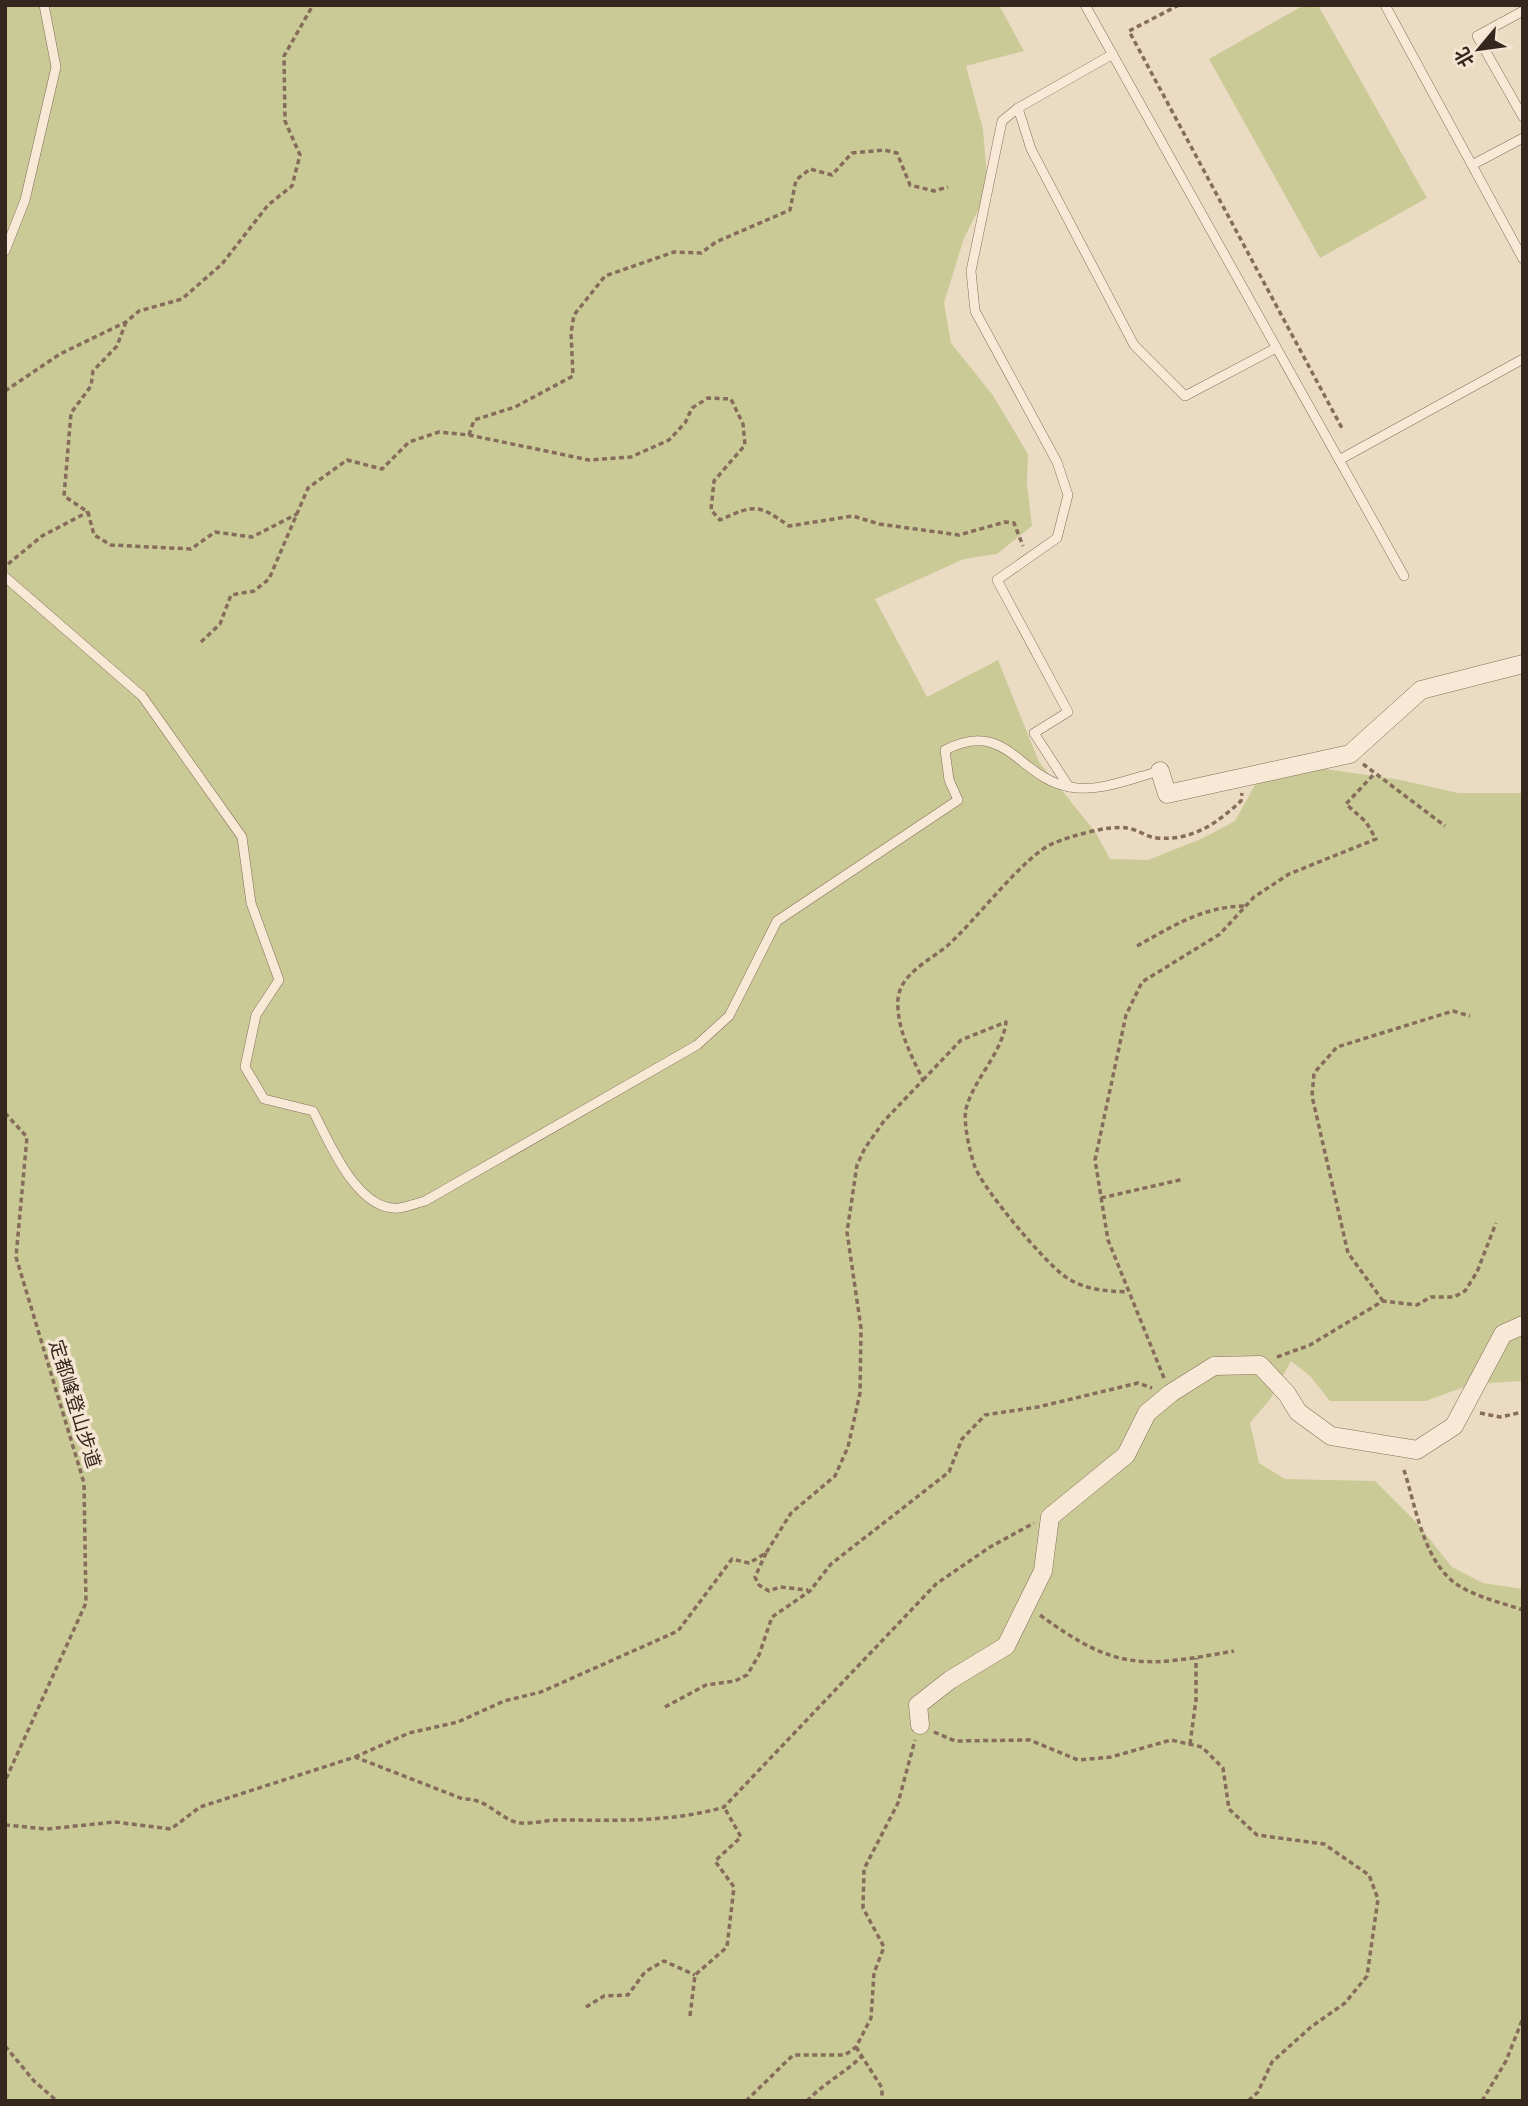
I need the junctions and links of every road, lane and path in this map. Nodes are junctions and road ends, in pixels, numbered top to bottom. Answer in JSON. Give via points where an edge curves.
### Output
{"nodes":[{"id":1,"x":44,"y":5,"type":"edge"},
{"id":2,"x":313,"y":5,"type":"edge"},
{"id":3,"x":1085,"y":5,"type":"edge"},
{"id":4,"x":1179,"y":5,"type":"edge"},
{"id":5,"x":1385,"y":5,"type":"edge"},
{"id":6,"x":1523,"y":11,"type":"edge"},
{"id":7,"x":1113,"y":54,"type":"junction"},
{"id":8,"x":1018,"y":108,"type":"junction"},
{"id":9,"x":1523,"y":117,"type":"edge"},
{"id":10,"x":1523,"y":138,"type":"edge"},
{"id":11,"x":1472,"y":165,"type":"junction"},
{"id":12,"x":948,"y":187,"type":"dead end"},
{"id":13,"x":5,"y":251,"type":"edge"},
{"id":14,"x":1523,"y":259,"type":"edge"},
{"id":15,"x":126,"y":322,"type":"junction"},
{"id":16,"x":1276,"y":348,"type":"junction"},
{"id":17,"x":1523,"y":359,"type":"edge"},
{"id":18,"x":5,"y":391,"type":"edge"},
{"id":19,"x":1342,"y":430,"type":"dead end"},
{"id":20,"x":469,"y":435,"type":"junction"},
{"id":21,"x":1339,"y":460,"type":"junction"},
{"id":22,"x":88,"y":512,"type":"junction"},
{"id":23,"x":299,"y":513,"type":"junction"},
{"id":24,"x":1028,"y":558,"type":"junction"},
{"id":25,"x":5,"y":566,"type":"edge"},
{"id":26,"x":1404,"y":576,"type":"dead end"},
{"id":27,"x":5,"y":577,"type":"edge"},
{"id":28,"x":201,"y":642,"type":"dead end"},
{"id":29,"x":1523,"y":664,"type":"edge"},
{"id":30,"x":1350,"y":754,"type":"junction"},
{"id":31,"x":1160,"y":771,"type":"joint"},
{"id":32,"x":1375,"y":773,"type":"junction"},
{"id":33,"x":1244,"y":777,"type":"junction"},
{"id":34,"x":1069,"y":788,"type":"junction"},
{"id":35,"x":1445,"y":826,"type":"dead end"},
{"id":36,"x":1245,"y":906,"type":"junction"},
{"id":37,"x":1137,"y":946,"type":"dead end"},
{"id":38,"x":1470,"y":1016,"type":"dead end"},
{"id":39,"x":923,"y":1080,"type":"junction"},
{"id":40,"x":5,"y":1113,"type":"edge"},
{"id":41,"x":1184,"y":1179,"type":"dead end"},
{"id":42,"x":1101,"y":1198,"type":"junction"},
{"id":43,"x":1496,"y":1223,"type":"dead end"},
{"id":44,"x":1128,"y":1292,"type":"junction"},
{"id":45,"x":1383,"y":1301,"type":"junction"},
{"id":46,"x":1523,"y":1325,"type":"edge"},
{"id":47,"x":1260,"y":1365,"type":"junction"},
{"id":48,"x":1171,"y":1393,"type":"junction"},
{"id":49,"x":1462,"y":1410,"type":"junction"},
{"id":50,"x":1523,"y":1412,"type":"edge"},
{"id":51,"x":1404,"y":1470,"type":"dead end"},
{"id":52,"x":1050,"y":1517,"type":"junction"},
{"id":53,"x":766,"y":1553,"type":"junction"},
{"id":54,"x":810,"y":1591,"type":"junction"},
{"id":55,"x":1026,"y":1605,"type":"junction"},
{"id":56,"x":1523,"y":1610,"type":"edge"},
{"id":57,"x":1234,"y":1651,"type":"dead end"},
{"id":58,"x":1196,"y":1658,"type":"junction"},
{"id":59,"x":665,"y":1707,"type":"dead end"},
{"id":60,"x":920,"y":1725,"type":"junction"},
{"id":61,"x":1190,"y":1744,"type":"junction"},
{"id":62,"x":355,"y":1758,"type":"junction"},
{"id":63,"x":5,"y":1781,"type":"edge"},
{"id":64,"x":724,"y":1807,"type":"junction"},
{"id":65,"x":5,"y":1825,"type":"edge"},
{"id":66,"x":695,"y":1975,"type":"junction"},
{"id":67,"x":586,"y":2007,"type":"dead end"},
{"id":68,"x":690,"y":2016,"type":"dead end"},
{"id":69,"x":1523,"y":2018,"type":"edge"},
{"id":70,"x":5,"y":2046,"type":"edge"},
{"id":71,"x":856,"y":2047,"type":"junction"},
{"id":72,"x":862,"y":2056,"type":"junction"},
{"id":73,"x":57,"y":2101,"type":"edge"},
{"id":74,"x":746,"y":2101,"type":"edge"},
{"id":75,"x":807,"y":2101,"type":"edge"},
{"id":76,"x":883,"y":2101,"type":"edge"},
{"id":77,"x":1248,"y":2101,"type":"edge"},
{"id":78,"x":1482,"y":2101,"type":"edge"}],
"edges":[{"from":1,"to":13,"type":"lane","via":[[56,67],[25,200]]},
{"from":2,"to":15,"type":"path","via":[[284,56],[285,121],[300,155],[292,186],[268,205],[222,264],[182,299],[139,311]]},
{"from":3,"to":7,"type":"lane"},
{"from":4,"to":19,"type":"path","via":[[1129,31]]},
{"from":5,"to":11,"type":"lane"},
{"from":6,"to":9,"type":"lane","via":[[1477,36]]},
{"from":7,"to":8,"type":"lane"},
{"from":7,"to":16,"type":"lane"},
{"from":8,"to":16,"type":"lane","via":[[1031,149],[1134,345],[1185,396]]},
{"from":8,"to":24,"type":"lane","via":[[1002,121],[971,271],[975,312],[1058,462],[1068,495],[1057,538]]},
{"from":10,"to":11,"type":"lane"},
{"from":11,"to":14,"type":"lane"},
{"from":12,"to":20,"type":"path","via":[[934,191],[910,185],[897,153],[884,150],[852,153],[832,175],[810,169],[796,180],[790,210],[701,253],[674,252],[605,276],[574,315],[573,376],[515,407],[474,420]]},
{"from":15,"to":18,"type":"path","via":[[60,355]]},
{"from":15,"to":22,"type":"path","via":[[117,346],[93,371],[92,386],[71,413],[64,496]]},
{"from":16,"to":21,"type":"lane"},
{"from":17,"to":21,"type":"lane"},
{"from":20,"to":23,"type":"path","via":[[439,432],[409,442],[382,469],[347,460],[308,488]]},
{"from":20,"to":24,"type":"path","via":[[589,460],[631,457],[669,440],[692,408],[708,398],[731,399],[743,424],[745,445],[714,481],[710,510],[720,520],[745,509],[765,509],[789,526],[853,516],[960,535],[1014,523]]},
{"from":21,"to":26,"type":"lane"},
{"from":22,"to":23,"type":"path","via":[[94,535],[111,545],[191,549],[215,532],[252,537]]},
{"from":22,"to":25,"type":"path","via":[[42,536]]},
{"from":23,"to":28,"type":"path","via":[[269,579],[254,591],[231,595],[220,624]]},
{"from":24,"to":34,"type":"lane","via":[[997,580],[1068,712],[1034,733]]},
{"from":27,"to":34,"type":"lane","via":[[142,696],[242,836],[251,903],[279,980],[256,1014],[245,1067],[264,1099],[313,1111],[349,1179],[368,1198],[396,1209],[425,1201],[698,1045],[729,1016],[777,921],[958,800],[949,780],[945,750],[962,741],[992,741],[1016,754],[1041,778]]},
{"from":29,"to":30,"type":"street","via":[[1421,690]]},
{"from":30,"to":32,"type":"path"},
{"from":30,"to":33,"type":"street"},
{"from":31,"to":33,"type":"street","via":[[1167,794]]},
{"from":31,"to":34,"type":"lane","via":[[1088,789]]},
{"from":32,"to":35,"type":"path"},
{"from":32,"to":36,"type":"path","via":[[1346,804],[1376,839],[1289,874]]},
{"from":33,"to":39,"type":"path","via":[[1241,801],[1216,825],[1186,837],[1155,838],[1126,827],[1051,844],[947,946],[922,963],[904,982],[897,998],[906,1044]]},
{"from":36,"to":37,"type":"path","via":[[1224,906],[1190,917]]},
{"from":36,"to":42,"type":"path","via":[[1220,934],[1142,982],[1126,1016],[1095,1160]]},
{"from":38,"to":45,"type":"path","via":[[1453,1011],[1337,1047],[1314,1073],[1312,1096],[1348,1253]]},
{"from":39,"to":44,"type":"path","via":[[961,1040],[1006,1022],[1004,1035],[965,1112],[976,1168],[1062,1275],[1091,1290]]},
{"from":39,"to":53,"type":"path","via":[[884,1121],[857,1165],[847,1232],[861,1328],[860,1393],[848,1447],[835,1476],[791,1513]]},
{"from":40,"to":63,"type":"path","name":"定都峰登山步道","via":[[27,1137],[16,1257],[84,1483],[86,1603]]},
{"from":41,"to":42,"type":"path"},
{"from":42,"to":44,"type":"path","via":[[1108,1240]]},
{"from":43,"to":45,"type":"path","via":[[1465,1291],[1454,1297],[1431,1297],[1417,1305]]},
{"from":44,"to":48,"type":"path"},
{"from":45,"to":47,"type":"path","via":[[1310,1345]]},
{"from":46,"to":49,"type":"street","via":[[1503,1334]]},
{"from":47,"to":48,"type":"street","via":[[1214,1366]]},
{"from":47,"to":49,"type":"street","via":[[1298,1412],[1331,1436],[1417,1450],[1454,1426]]},
{"from":48,"to":52,"type":"street","via":[[1147,1413],[1126,1455]]},
{"from":48,"to":54,"type":"path","via":[[1138,1384],[985,1415],[962,1439],[949,1472],[831,1564]]},
{"from":49,"to":50,"type":"path","via":[[1500,1417]]},
{"from":51,"to":56,"type":"path","via":[[1432,1556],[1448,1576],[1459,1586]]},
{"from":52,"to":55,"type":"street","via":[[1044,1570]]},
{"from":52,"to":64,"type":"path","via":[[1019,1530],[936,1584]]},
{"from":53,"to":54,"type":"path","via":[[755,1577],[759,1585],[769,1591],[780,1587]]},
{"from":53,"to":62,"type":"path","via":[[749,1563],[732,1559],[678,1631],[541,1692],[504,1701],[458,1722],[409,1733]]},
{"from":54,"to":59,"type":"path","via":[[772,1618],[747,1675],[706,1685]]},
{"from":55,"to":58,"type":"path","via":[[1076,1642],[1110,1657],[1158,1664]]},
{"from":55,"to":60,"type":"street","via":[[1006,1646],[950,1679],[918,1705]]},
{"from":57,"to":58,"type":"path"},
{"from":58,"to":61,"type":"path"},
{"from":60,"to":61,"type":"path","via":[[955,1741],[1030,1740],[1078,1760],[1111,1758],[1171,1740]]},
{"from":60,"to":71,"type":"path","via":[[898,1803],[864,1869],[863,1908],[884,1947],[874,1973],[871,2018]]},
{"from":61,"to":77,"type":"path","via":[[1202,1747],[1223,1768],[1229,1809],[1257,1835],[1324,1844],[1369,1875],[1378,1899],[1367,1976],[1345,2003],[1272,2062],[1258,2092]]},
{"from":62,"to":64,"type":"path","via":[[463,1799],[477,1798],[519,1824],[630,1821]]},
{"from":62,"to":65,"type":"path","via":[[200,1807],[171,1829],[115,1822],[47,1829]]},
{"from":64,"to":66,"type":"path","via":[[741,1837],[715,1861],[734,1886],[727,1947]]},
{"from":66,"to":67,"type":"path","via":[[664,1961],[645,1972],[628,1995],[604,1996]]},
{"from":66,"to":68,"type":"path"},
{"from":69,"to":78,"type":"path","via":[[1506,2062]]},
{"from":70,"to":73,"type":"path"},
{"from":71,"to":72,"type":"path"},
{"from":71,"to":74,"type":"path","via":[[845,2055],[793,2055]]},
{"from":72,"to":75,"type":"path"},
{"from":72,"to":76,"type":"path","via":[[882,2088]]}]}
